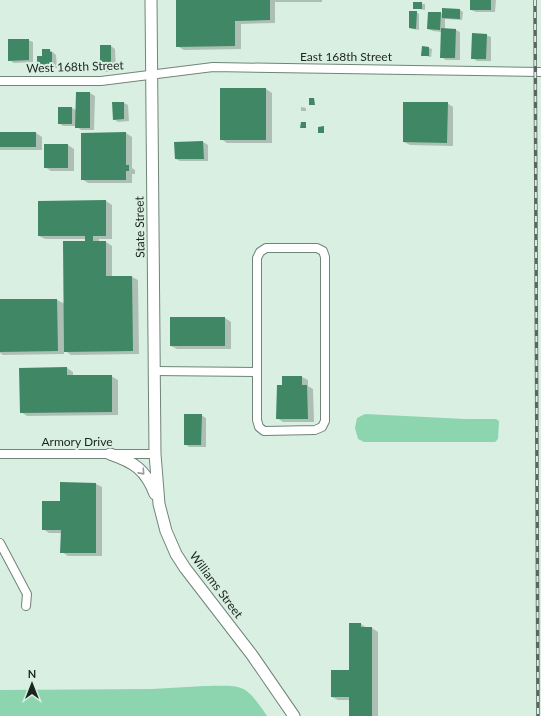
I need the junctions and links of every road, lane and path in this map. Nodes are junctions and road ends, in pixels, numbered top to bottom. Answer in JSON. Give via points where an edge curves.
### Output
{"nodes":[{"id":1,"x":151,"y":0,"type":"edge"},
{"id":2,"x":541,"y":72,"type":"edge"},
{"id":3,"x":151,"y":74,"type":"junction"},
{"id":4,"x":0,"y":81,"type":"edge"},
{"id":5,"x":154,"y":372,"type":"junction"},
{"id":6,"x":257,"y":372,"type":"junction"},
{"id":7,"x":0,"y":454,"type":"edge"},
{"id":8,"x":110,"y":454,"type":"junction"},
{"id":9,"x":155,"y":454,"type":"junction"},
{"id":10,"x":159,"y":504,"type":"junction"},
{"id":11,"x":0,"y":543,"type":"edge"},
{"id":12,"x":26,"y":606,"type":"dead end"},
{"id":13,"x":294,"y":716,"type":"edge"}],
"edges":[{"from":1,"to":3,"type":"street","name":"State Street"},
{"from":2,"to":3,"type":"street","name":"East 168th Street","via":[[213,67]]},
{"from":3,"to":4,"type":"street","name":"West 168th Street","via":[[101,80]]},
{"from":3,"to":5,"type":"street","name":"State Street"},
{"from":5,"to":6,"type":"street"},
{"from":5,"to":9,"type":"street","name":"State Street"},
{"from":6,"to":6,"type":"street","via":[[259,427],[264,431],[315,430],[322,427],[325,421],[323,251],[317,248],[266,248],[260,252],[257,258]]},
{"from":7,"to":8,"type":"street","name":"Armory Drive"},
{"from":8,"to":9,"type":"street","name":"Armory Drive"},
{"from":8,"to":10,"type":"street","one_way":true,"via":[[136,465],[146,476]]},
{"from":9,"to":10,"type":"street","name":"Williams Street"},
{"from":10,"to":13,"type":"street","name":"Williams Street","via":[[166,531],[185,568]]},
{"from":11,"to":12,"type":"street","via":[[27,594]]}]}
